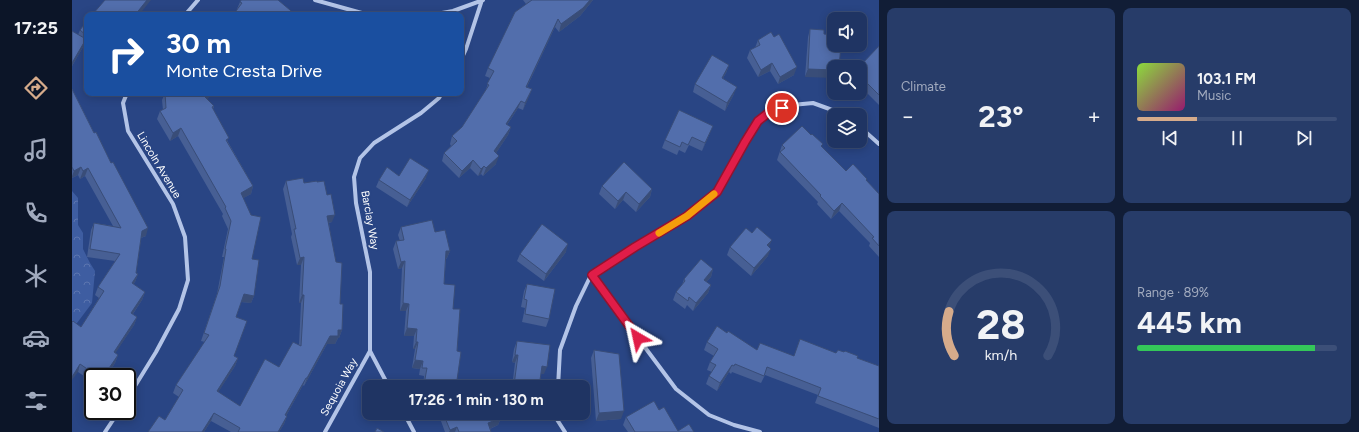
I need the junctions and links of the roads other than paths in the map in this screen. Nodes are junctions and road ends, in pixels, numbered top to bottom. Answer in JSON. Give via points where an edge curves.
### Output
{"nodes":[{"id":1,"x":198,"y":0,"type":"edge"},
{"id":2,"x":315,"y":0,"type":"edge"},
{"id":3,"x":483,"y":0,"type":"edge"},
{"id":4,"x":188,"y":12,"type":"edge"},
{"id":5,"x":358,"y":12,"type":"edge"},
{"id":6,"x":448,"y":12,"type":"edge"},
{"id":7,"x":464,"y":53,"type":"edge"},
{"id":8,"x":126,"y":96,"type":"edge"},
{"id":9,"x":440,"y":96,"type":"edge"},
{"id":10,"x":827,"y":108,"type":"edge"},
{"id":11,"x":867,"y":133,"type":"edge"},
{"id":12,"x":879,"y":144,"type":"edge"},
{"id":13,"x":592,"y":275,"type":"junction"},
{"id":14,"x":370,"y":351,"type":"junction"},
{"id":15,"x":386,"y":380,"type":"edge"},
{"id":16,"x":558,"y":380,"type":"edge"},
{"id":17,"x":136,"y":384,"type":"edge"},
{"id":18,"x":113,"y":420,"type":"edge"},
{"id":19,"x":408,"y":420,"type":"edge"},
{"id":20,"x":557,"y":420,"type":"edge"},
{"id":21,"x":106,"y":432,"type":"edge"},
{"id":22,"x":325,"y":432,"type":"edge"},
{"id":23,"x":414,"y":432,"type":"edge"},
{"id":24,"x":565,"y":432,"type":"edge"},
{"id":25,"x":760,"y":432,"type":"edge"}],
"edges":[{"from":1,"to":4,"type":"street"},
{"from":2,"to":5,"type":"street"},
{"from":3,"to":6,"type":"street"},
{"from":3,"to":7,"type":"street"},
{"from":8,"to":17,"type":"street","name":"Lincoln Avenue","via":[[123,103],[128,131],[173,204],[185,237],[188,280],[179,309]]},
{"from":9,"to":14,"type":"street","name":"Barclay Way","via":[[421,113],[374,143],[360,158],[354,177],[356,203],[370,272]]},
{"from":10,"to":13,"type":"street","via":[[813,103],[771,111],[758,121],[717,192],[687,216]]},
{"from":11,"to":12,"type":"street"},
{"from":13,"to":16,"type":"street","via":[[576,306],[560,350]]},
{"from":13,"to":25,"type":"street","via":[[676,389],[710,415]]},
{"from":14,"to":15,"type":"street","name":"Barclay Way"},
{"from":14,"to":22,"type":"street","name":"Sequoia Way"},
{"from":18,"to":21,"type":"street"},
{"from":19,"to":23,"type":"street"},
{"from":20,"to":24,"type":"street"}]}
